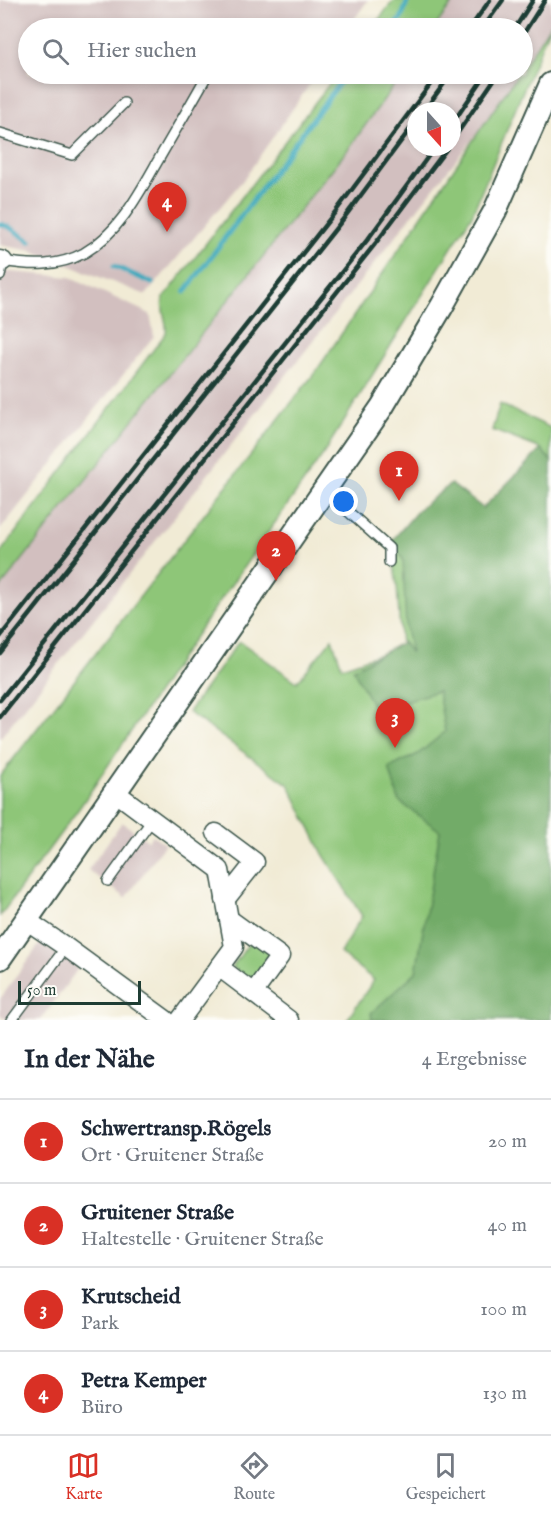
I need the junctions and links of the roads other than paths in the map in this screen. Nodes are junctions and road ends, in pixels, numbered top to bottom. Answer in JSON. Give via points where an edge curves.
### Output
{"nodes":[{"id":1,"x":203,"y":84,"type":"edge"},
{"id":2,"x":551,"y":84,"type":"edge"},
{"id":3,"x":124,"y":103,"type":"dead end"},
{"id":4,"x":0,"y":133,"type":"edge"},
{"id":5,"x":1,"y":265,"type":"edge"},
{"id":6,"x":324,"y":490,"type":"junction"},
{"id":7,"x":389,"y":562,"type":"dead end"},
{"id":8,"x":115,"y":792,"type":"junction"},
{"id":9,"x":152,"y":820,"type":"junction"},
{"id":10,"x":216,"y":833,"type":"dead end"},
{"id":11,"x":108,"y":881,"type":"dead end"},
{"id":12,"x":225,"y":900,"type":"junction"},
{"id":13,"x":229,"y":919,"type":"junction"},
{"id":14,"x":26,"y":920,"type":"junction"},
{"id":15,"x":66,"y":947,"type":"junction"},
{"id":16,"x":0,"y":958,"type":"edge"},
{"id":17,"x":219,"y":967,"type":"junction"},
{"id":18,"x":254,"y":992,"type":"junction"},
{"id":19,"x":12,"y":1020,"type":"edge"},
{"id":20,"x":166,"y":1020,"type":"edge"},
{"id":21,"x":180,"y":1020,"type":"edge"},
{"id":22,"x":289,"y":1020,"type":"edge"}],
"edges":[{"from":1,"to":5,"type":"lane","via":[[131,207],[101,241],[82,254],[55,263]]},
{"from":2,"to":6,"type":"street","via":[[495,211],[469,259],[382,407]]},
{"from":3,"to":4,"type":"lane","via":[[72,155]]},
{"from":6,"to":7,"type":"lane","via":[[389,548]]},
{"from":6,"to":8,"type":"street"},
{"from":8,"to":9,"type":"street"},
{"from":8,"to":14,"type":"street"},
{"from":9,"to":11,"type":"lane"},
{"from":9,"to":12,"type":"street","via":[[220,870]]},
{"from":10,"to":12,"type":"street","via":[[255,862]]},
{"from":12,"to":13,"type":"street"},
{"from":13,"to":17,"type":"street","via":[[234,947]]},
{"from":13,"to":18,"type":"street","via":[[280,956]]},
{"from":14,"to":15,"type":"street"},
{"from":14,"to":16,"type":"street"},
{"from":15,"to":19,"type":"lane"},
{"from":15,"to":20,"type":"street"},
{"from":17,"to":18,"type":"street"},
{"from":17,"to":21,"type":"street"},
{"from":18,"to":22,"type":"street"}]}
